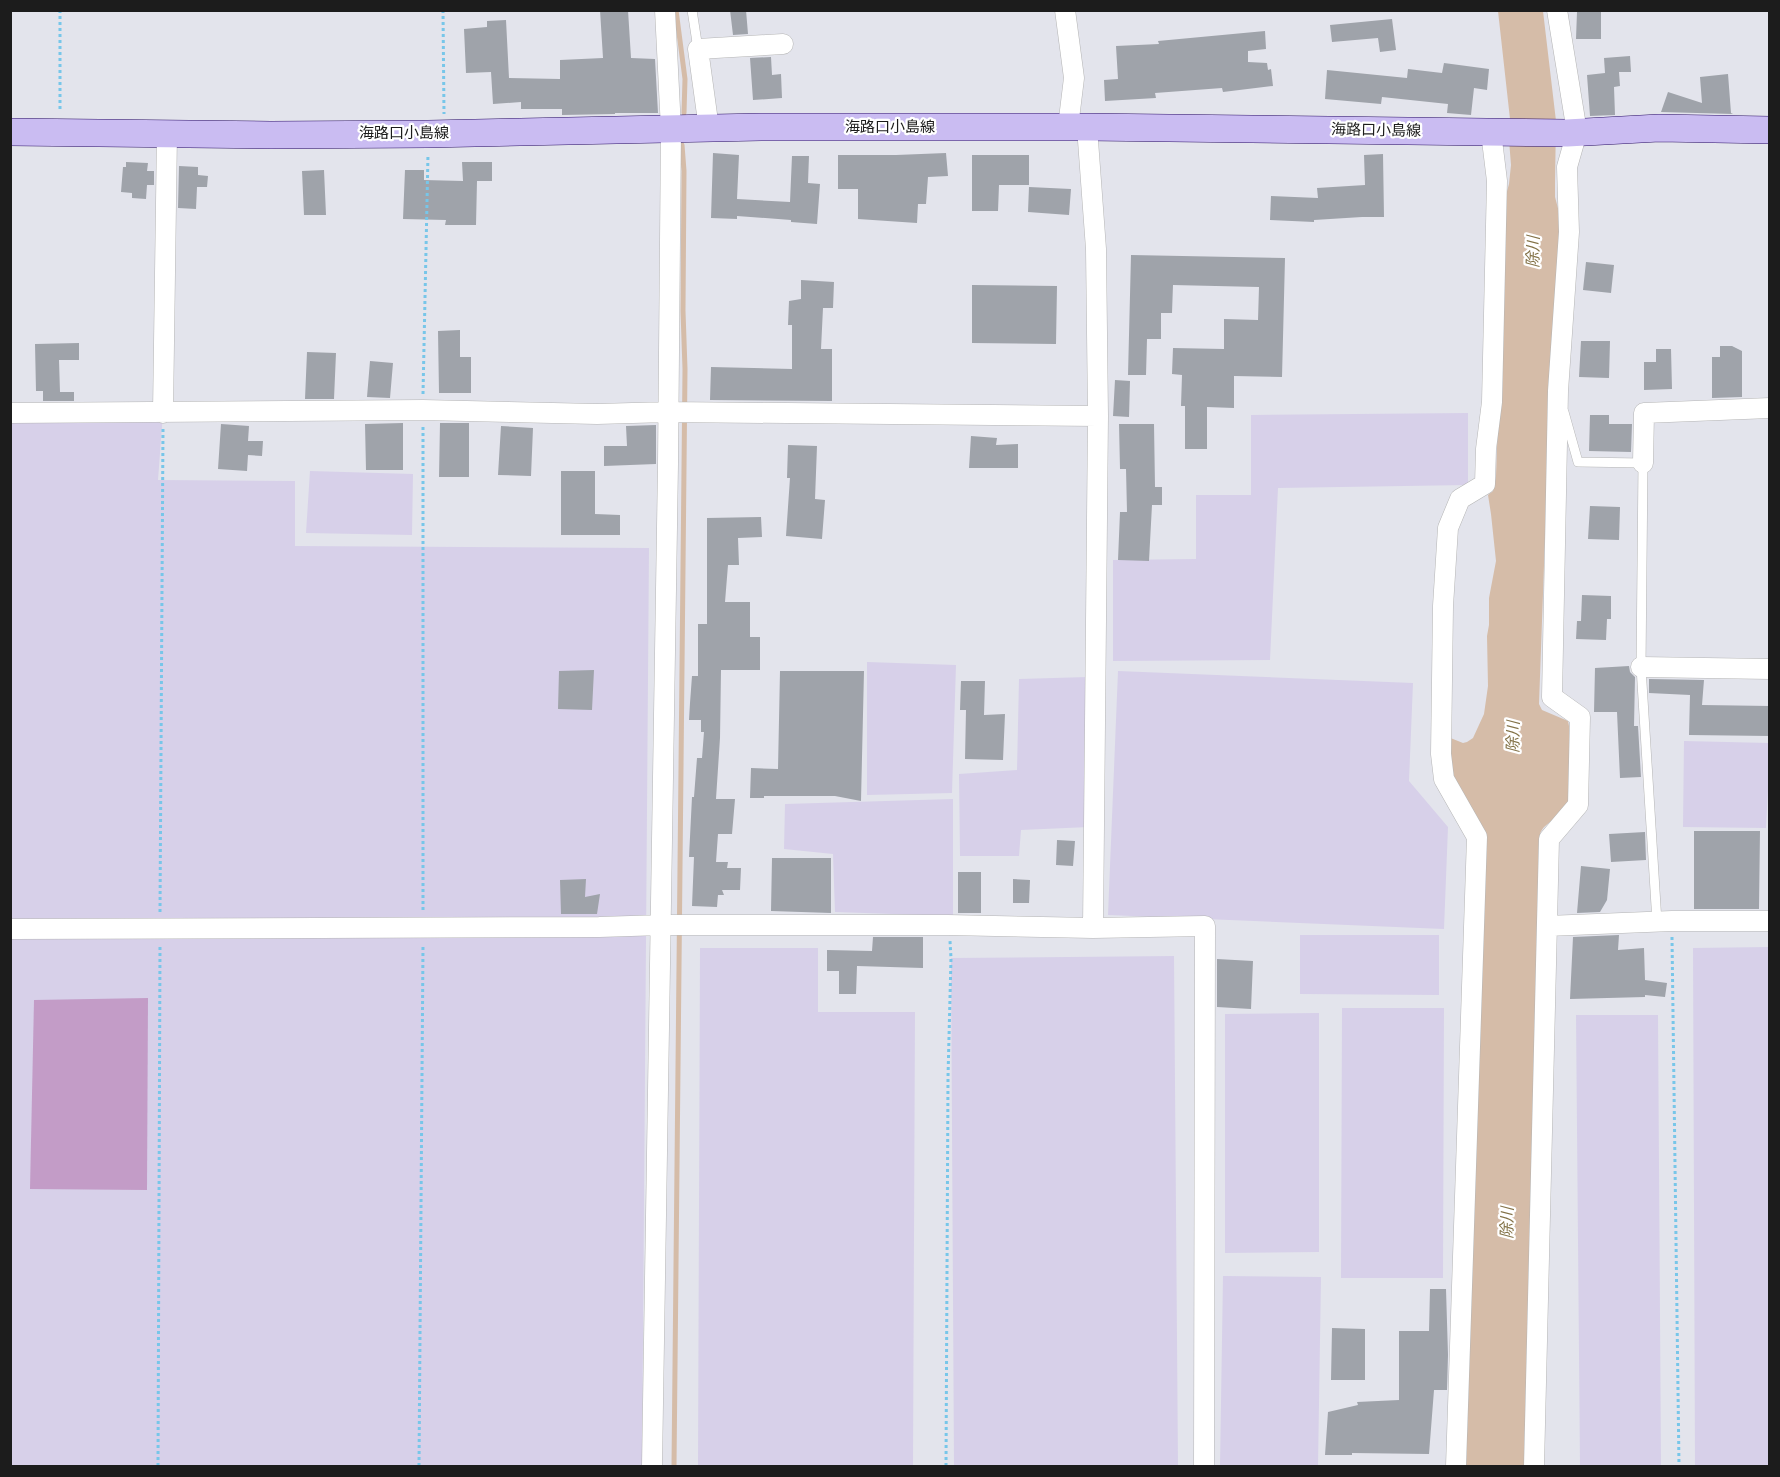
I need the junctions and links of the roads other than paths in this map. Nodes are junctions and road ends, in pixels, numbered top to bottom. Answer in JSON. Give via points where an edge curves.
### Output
{"nodes":[{"id":1,"x":665,"y":10,"type":"edge"},
{"id":2,"x":692,"y":10,"type":"edge"},
{"id":3,"x":1065,"y":10,"type":"edge"},
{"id":4,"x":1557,"y":10,"type":"edge"},
{"id":5,"x":783,"y":44,"type":"dead end"},
{"id":6,"x":698,"y":49,"type":"junction"},
{"id":7,"x":1078,"y":127,"type":"junction"},
{"id":8,"x":671,"y":129,"type":"junction"},
{"id":9,"x":709,"y":129,"type":"junction"},
{"id":10,"x":1770,"y":130,"type":"edge"},
{"id":11,"x":10,"y":132,"type":"edge"},
{"id":12,"x":1491,"y":132,"type":"junction"},
{"id":13,"x":1572,"y":132,"type":"junction"},
{"id":14,"x":167,"y":133,"type":"junction"},
{"id":15,"x":1557,"y":391,"type":"junction"},
{"id":16,"x":1770,"y":408,"type":"edge"},
{"id":17,"x":163,"y":412,"type":"junction"},
{"id":18,"x":668,"y":412,"type":"junction"},
{"id":19,"x":10,"y":413,"type":"edge"},
{"id":20,"x":1098,"y":416,"type":"junction"},
{"id":21,"x":1643,"y":463,"type":"junction"},
{"id":22,"x":1641,"y":667,"type":"junction"},
{"id":23,"x":1770,"y":669,"type":"edge"},
{"id":24,"x":1664,"y":921,"type":"junction"},
{"id":25,"x":1770,"y":921,"type":"edge"},
{"id":26,"x":662,"y":925,"type":"junction"},
{"id":27,"x":1547,"y":926,"type":"junction"},
{"id":28,"x":1093,"y":928,"type":"junction"},
{"id":29,"x":10,"y":929,"type":"edge"},
{"id":30,"x":652,"y":1467,"type":"edge"},
{"id":31,"x":1204,"y":1467,"type":"edge"},
{"id":32,"x":1456,"y":1467,"type":"edge"},
{"id":33,"x":1533,"y":1467,"type":"edge"}],
"edges":[{"from":1,"to":8,"type":"street"},
{"from":2,"to":6,"type":"lane"},
{"from":3,"to":7,"type":"street"},
{"from":4,"to":13,"type":"street"},
{"from":5,"to":6,"type":"street"},
{"from":6,"to":9,"type":"street"},
{"from":7,"to":9,"type":"main road","name":"海路口小島線"},
{"from":7,"to":12,"type":"main road","name":"海路口小島線"},
{"from":7,"to":20,"type":"street","via":[[1096,249]]},
{"from":8,"to":9,"type":"main road","name":"海路口小島線"},
{"from":8,"to":14,"type":"main road","name":"海路口小島線","via":[[436,134]]},
{"from":8,"to":18,"type":"street"},
{"from":10,"to":13,"type":"main road","name":"海路口小島線","via":[[1659,128]]},
{"from":11,"to":14,"type":"main road","name":"海路口小島線"},
{"from":12,"to":13,"type":"main road","name":"海路口小島線"},
{"from":12,"to":32,"type":"street","via":[[1497,181],[1492,402],[1485,484],[1460,499],[1448,528],[1443,606],[1444,778],[1477,837]]},
{"from":13,"to":15,"type":"street"},
{"from":14,"to":17,"type":"street"},
{"from":15,"to":21,"type":"lane","via":[[1578,462]]},
{"from":15,"to":27,"type":"street","via":[[1552,698],[1580,717],[1580,728],[1578,805],[1549,839]]},
{"from":16,"to":21,"type":"street","via":[[1644,413]]},
{"from":17,"to":18,"type":"street"},
{"from":17,"to":19,"type":"street"},
{"from":18,"to":20,"type":"street"},
{"from":18,"to":26,"type":"street"},
{"from":20,"to":28,"type":"street"},
{"from":21,"to":22,"type":"lane"},
{"from":22,"to":23,"type":"street"},
{"from":22,"to":24,"type":"lane"},
{"from":24,"to":25,"type":"street"},
{"from":24,"to":27,"type":"street"},
{"from":26,"to":28,"type":"street"},
{"from":26,"to":29,"type":"street"},
{"from":26,"to":30,"type":"street"},
{"from":27,"to":33,"type":"street"},
{"from":28,"to":31,"type":"street","via":[[1205,926]]}]}
